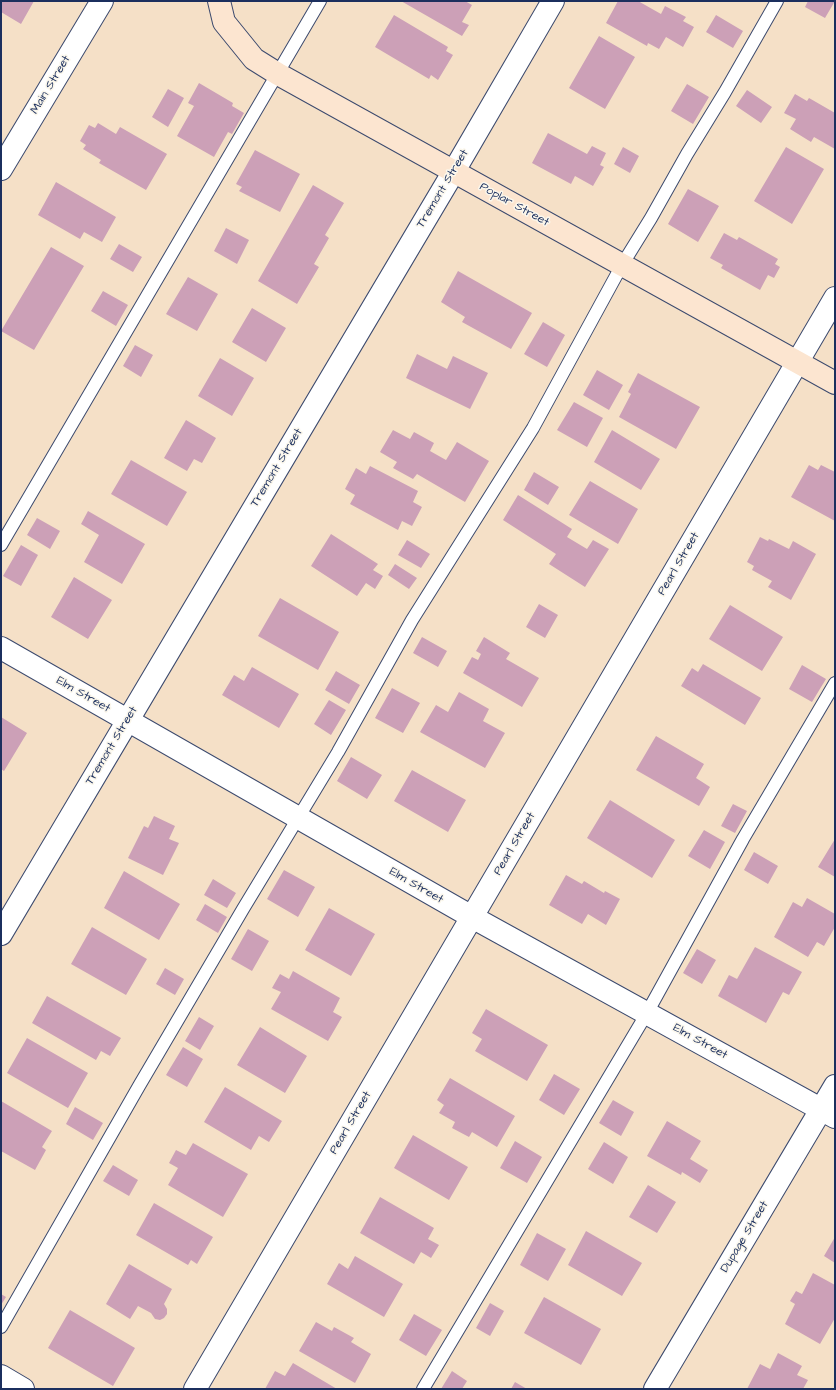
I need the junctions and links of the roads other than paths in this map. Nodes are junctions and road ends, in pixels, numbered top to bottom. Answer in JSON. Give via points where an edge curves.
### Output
{"nodes":[{"id":1,"x":102,"y":1,"type":"edge"},
{"id":2,"x":219,"y":1,"type":"edge"},
{"id":3,"x":320,"y":1,"type":"edge"},
{"id":4,"x":553,"y":1,"type":"edge"},
{"id":5,"x":777,"y":1,"type":"edge"},
{"id":6,"x":278,"y":74,"type":"junction"},
{"id":7,"x":1,"y":169,"type":"edge"},
{"id":8,"x":454,"y":171,"type":"junction"},
{"id":9,"x":622,"y":265,"type":"junction"},
{"id":10,"x":835,"y":298,"type":"edge"},
{"id":11,"x":797,"y":362,"type":"junction"},
{"id":12,"x":835,"y":383,"type":"edge"},
{"id":13,"x":1,"y":545,"type":"edge"},
{"id":14,"x":1,"y":648,"type":"edge"},
{"id":15,"x":835,"y":683,"type":"edge"},
{"id":16,"x":127,"y":720,"type":"junction"},
{"id":17,"x":299,"y":818,"type":"junction"},
{"id":18,"x":472,"y":918,"type":"junction"},
{"id":19,"x":1,"y":934,"type":"edge"},
{"id":20,"x":647,"y":1013,"type":"junction"},
{"id":21,"x":835,"y":1086,"type":"edge"},
{"id":22,"x":828,"y":1113,"type":"edge"},
{"id":23,"x":1,"y":1327,"type":"edge"},
{"id":24,"x":1,"y":1376,"type":"edge"},
{"id":25,"x":23,"y":1389,"type":"edge"},
{"id":26,"x":195,"y":1389,"type":"edge"},
{"id":27,"x":423,"y":1389,"type":"edge"},
{"id":28,"x":654,"y":1389,"type":"edge"}],
"edges":[{"from":1,"to":7,"type":"street","name":"Main Street"},
{"from":2,"to":6,"type":"street","name":"Poplar Street","via":[[224,22],[249,53]]},
{"from":3,"to":6,"type":"lane"},
{"from":4,"to":8,"type":"street","name":"Tremont Street"},
{"from":5,"to":9,"type":"lane"},
{"from":6,"to":8,"type":"street","name":"Poplar Street"},
{"from":6,"to":13,"type":"lane"},
{"from":8,"to":9,"type":"street","name":"Poplar Street"},
{"from":8,"to":16,"type":"street","name":"Tremont Street"},
{"from":9,"to":11,"type":"street","name":"Poplar Street"},
{"from":9,"to":17,"type":"lane","via":[[533,428],[412,620]]},
{"from":10,"to":11,"type":"street","name":"Pearl Street"},
{"from":11,"to":12,"type":"street","name":"Poplar Street"},
{"from":11,"to":18,"type":"street","name":"Pearl Street"},
{"from":14,"to":16,"type":"street","name":"Elm Street"},
{"from":15,"to":20,"type":"lane","via":[[743,839]]},
{"from":16,"to":17,"type":"street","name":"Elm Street"},
{"from":16,"to":19,"type":"street","name":"Tremont Street"},
{"from":17,"to":18,"type":"street","name":"Elm Street"},
{"from":17,"to":23,"type":"lane","via":[[139,1086]]},
{"from":18,"to":20,"type":"street","name":"Elm Street"},
{"from":18,"to":26,"type":"street","name":"Pearl Street"},
{"from":20,"to":22,"type":"street","name":"Elm Street"},
{"from":20,"to":27,"type":"lane"},
{"from":21,"to":22,"type":"street","name":"Dupage Street"},
{"from":22,"to":28,"type":"street","name":"Dupage Street"},
{"from":24,"to":25,"type":"street"}]}
